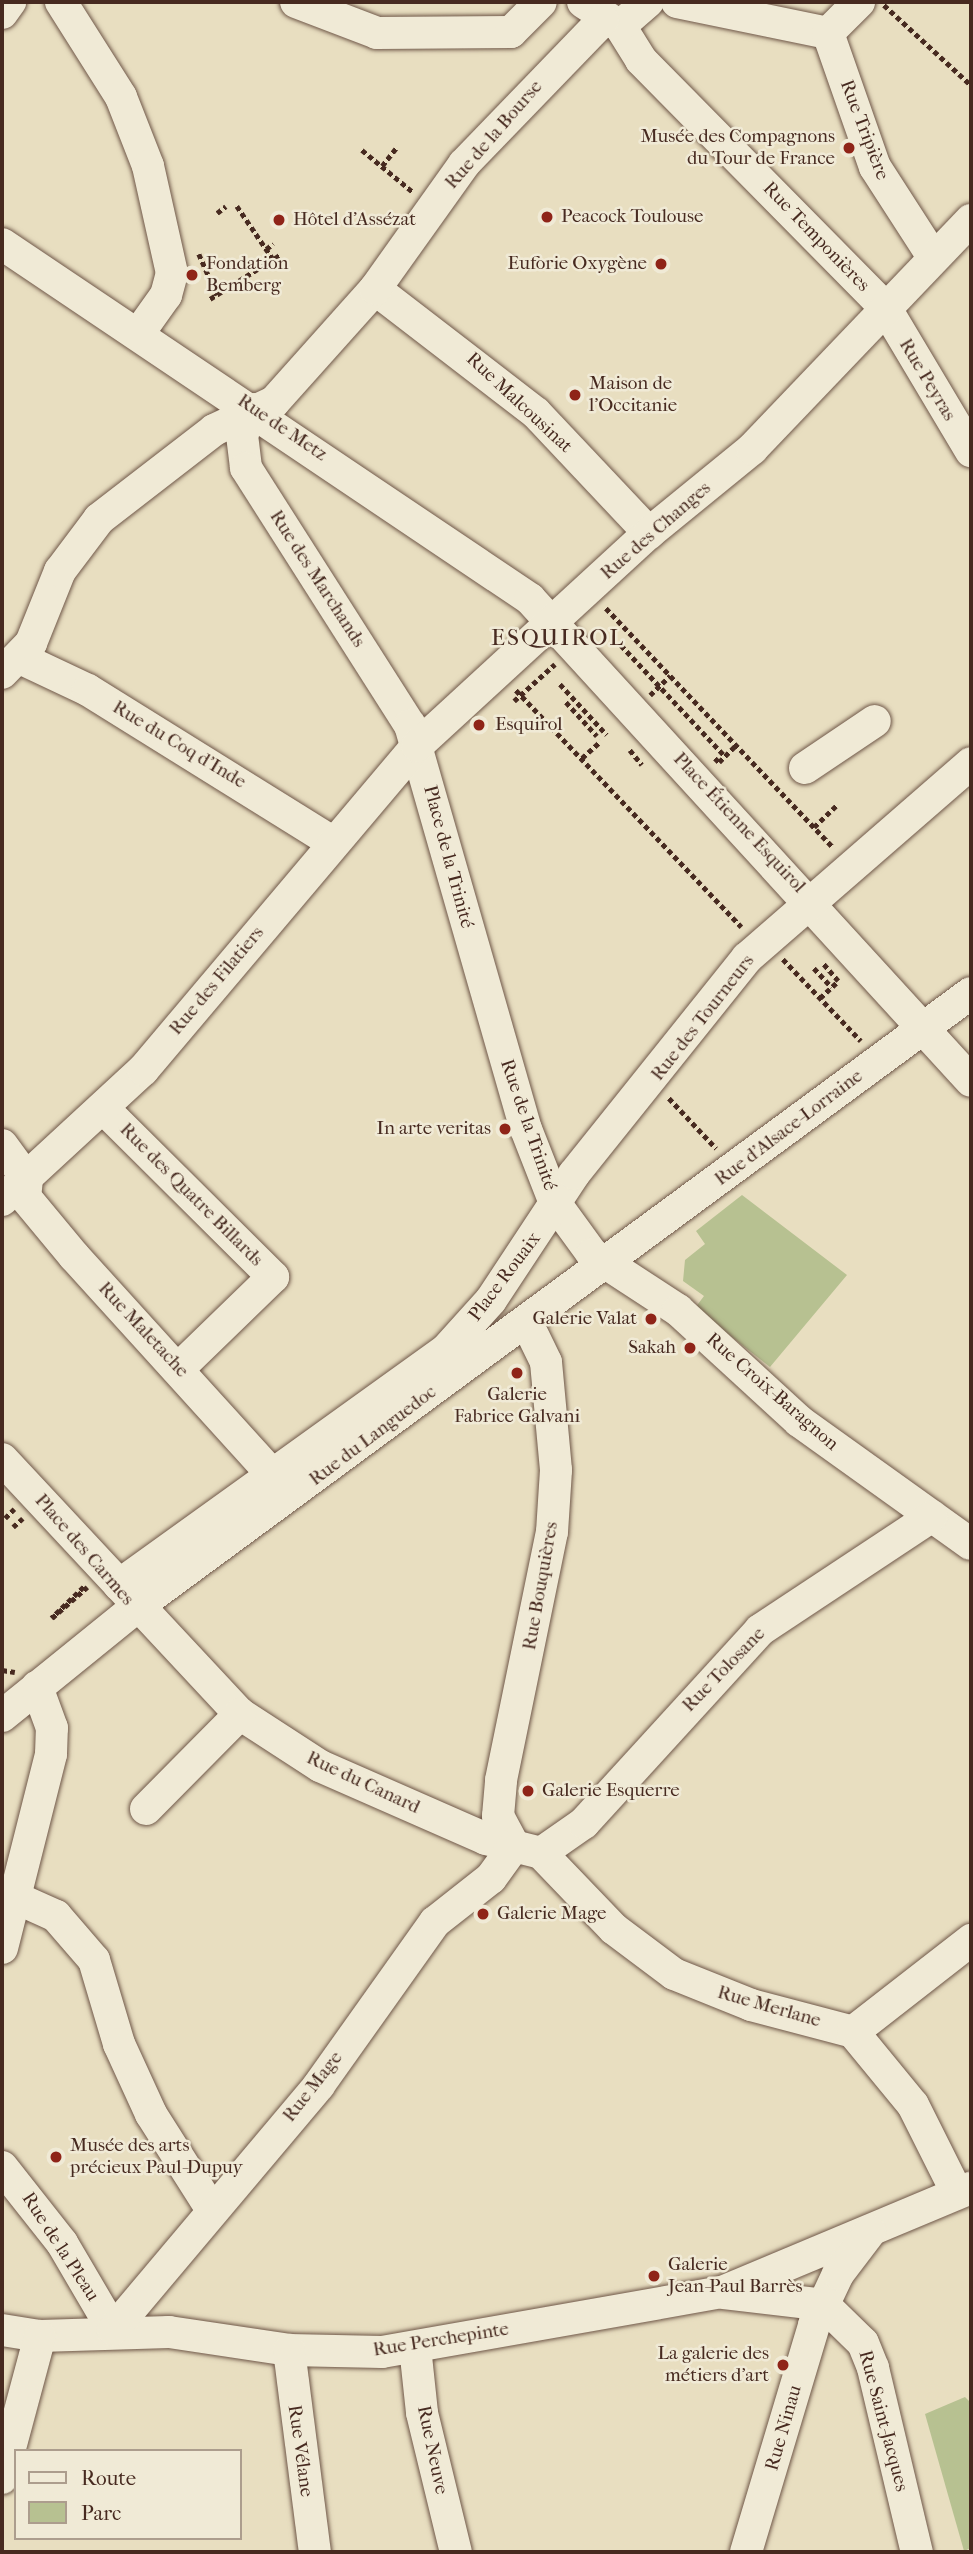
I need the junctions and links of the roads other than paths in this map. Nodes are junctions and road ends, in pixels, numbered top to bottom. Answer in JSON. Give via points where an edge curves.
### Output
{"nodes":[{"id":1,"x":10,"y":2,"type":"edge"},
{"id":2,"x":61,"y":2,"type":"edge"},
{"id":3,"x":296,"y":2,"type":"edge"},
{"id":4,"x":541,"y":2,"type":"edge"},
{"id":5,"x":648,"y":2,"type":"edge"},
{"id":6,"x":677,"y":2,"type":"edge"},
{"id":7,"x":859,"y":2,"type":"edge"},
{"id":8,"x":2,"y":13,"type":"edge"},
{"id":9,"x":602,"y":16,"type":"edge"},
{"id":10,"x":828,"y":33,"type":"junction"},
{"id":11,"x":966,"y":236,"type":"edge"},
{"id":12,"x":2,"y":244,"type":"edge"},
{"id":13,"x":933,"y":257,"type":"junction"},
{"id":14,"x":375,"y":289,"type":"junction"},
{"id":15,"x":885,"y":307,"type":"junction"},
{"id":16,"x":139,"y":333,"type":"junction"},
{"id":17,"x":254,"y":409,"type":"junction"},
{"id":18,"x":971,"y":451,"type":"edge"},
{"id":19,"x":649,"y":533,"type":"junction"},
{"id":20,"x":553,"y":623,"type":"junction"},
{"id":21,"x":11,"y":666,"type":"edge"},
{"id":22,"x":875,"y":721,"type":"dead end"},
{"id":23,"x":417,"y":746,"type":"junction"},
{"id":24,"x":971,"y":763,"type":"edge"},
{"id":25,"x":805,"y":768,"type":"dead end"},
{"id":26,"x":332,"y":842,"type":"junction"},
{"id":27,"x":810,"y":900,"type":"junction"},
{"id":28,"x":479,"y":969,"type":"joint"},
{"id":29,"x":971,"y":993,"type":"edge"},
{"id":30,"x":922,"y":1026,"type":"junction"},
{"id":31,"x":971,"y":1081,"type":"edge"},
{"id":32,"x":105,"y":1110,"type":"junction"},
{"id":33,"x":2,"y":1146,"type":"edge"},
{"id":34,"x":574,"y":1174,"type":"joint"},
{"id":35,"x":27,"y":1179,"type":"junction"},
{"id":36,"x":2,"y":1200,"type":"edge"},
{"id":37,"x":555,"y":1203,"type":"junction"},
{"id":38,"x":607,"y":1265,"type":"junction"},
{"id":39,"x":527,"y":1323,"type":"junction"},
{"id":40,"x":178,"y":1368,"type":"junction"},
{"id":41,"x":422,"y":1369,"type":"joint"},
{"id":42,"x":2,"y":1459,"type":"edge"},
{"id":43,"x":283,"y":1487,"type":"junction"},
{"id":44,"x":932,"y":1516,"type":"junction"},
{"id":45,"x":969,"y":1537,"type":"edge"},
{"id":46,"x":128,"y":1596,"type":"junction"},
{"id":47,"x":37,"y":1688,"type":"junction"},
{"id":48,"x":240,"y":1714,"type":"junction"},
{"id":49,"x":2,"y":1716,"type":"edge"},
{"id":50,"x":146,"y":1810,"type":"dead end"},
{"id":51,"x":527,"y":1850,"type":"junction"},
{"id":52,"x":13,"y":1853,"type":"edge"},
{"id":53,"x":14,"y":1898,"type":"junction"},
{"id":54,"x":971,"y":1940,"type":"edge"},
{"id":55,"x":2,"y":1948,"type":"edge"},
{"id":56,"x":853,"y":2032,"type":"junction"},
{"id":57,"x":2,"y":2167,"type":"edge"},
{"id":58,"x":964,"y":2191,"type":"edge"},
{"id":59,"x":212,"y":2210,"type":"junction"},
{"id":60,"x":874,"y":2229,"type":"junction"},
{"id":61,"x":145,"y":2290,"type":"junction"},
{"id":62,"x":722,"y":2292,"type":"junction"},
{"id":63,"x":824,"y":2305,"type":"junction"},
{"id":64,"x":2,"y":2330,"type":"edge"},
{"id":65,"x":113,"y":2330,"type":"junction"},
{"id":66,"x":169,"y":2332,"type":"junction"},
{"id":67,"x":40,"y":2336,"type":"junction"},
{"id":68,"x":415,"y":2347,"type":"junction"},
{"id":69,"x":289,"y":2350,"type":"junction"},
{"id":70,"x":2,"y":2477,"type":"edge"},
{"id":71,"x":315,"y":2552,"type":"edge"},
{"id":72,"x":456,"y":2552,"type":"edge"},
{"id":73,"x":746,"y":2552,"type":"edge"},
{"id":74,"x":917,"y":2552,"type":"edge"}],
"edges":[{"from":1,"to":8,"type":"street"},
{"from":2,"to":16,"type":"street","via":[[115,85],[148,166],[172,273],[166,295]]},
{"from":3,"to":4,"type":"street","via":[[377,33],[511,32]]},
{"from":5,"to":9,"type":"street","name":"Rue de la Bourse"},
{"from":6,"to":10,"type":"street"},
{"from":7,"to":10,"type":"street"},
{"from":9,"to":14,"type":"street","name":"Rue de la Bourse","via":[[464,164]]},
{"from":9,"to":15,"type":"street","name":"Rue Temponières"},
{"from":10,"to":13,"type":"street","name":"Rue Tripière","via":[[875,167]]},
{"from":11,"to":13,"type":"street","name":"Rue des Changes"},
{"from":12,"to":16,"type":"street","name":"Rue de Metz"},
{"from":13,"to":15,"type":"street","name":"Rue des Changes"},
{"from":14,"to":17,"type":"street","name":"Rue de la Bourse","via":[[274,402]]},
{"from":14,"to":19,"type":"street","name":"Rue Malcousinat","via":[[495,377]]},
{"from":15,"to":18,"type":"street","name":"Rue Peyras"},
{"from":15,"to":19,"type":"street","name":"Rue des Changes","via":[[752,449]]},
{"from":16,"to":17,"type":"street","name":"Rue de Metz"},
{"from":17,"to":20,"type":"street","name":"Rue de Metz","via":[[503,579]]},
{"from":17,"to":21,"type":"street","name":"Rue de la Bourse","via":[[145,479],[99,519],[60,571]]},
{"from":17,"to":23,"type":"street","name":"Rue des Marchands","via":[[242,435],[246,468],[410,725]]},
{"from":19,"to":20,"type":"street","name":"Rue des Changes"},
{"from":20,"to":23,"type":"street","name":"Rue des Changes"},
{"from":20,"to":27,"type":"street","name":"Place Étienne Esquirol"},
{"from":21,"to":26,"type":"street","name":"Rue du Coq d'Inde","via":[[88,690]]},
{"from":22,"to":25,"type":"street"},
{"from":23,"to":26,"type":"street","name":"Rue des Filatiers"},
{"from":23,"to":28,"type":"street","name":"Place de la Trinité"},
{"from":24,"to":27,"type":"street","name":"Rue des Tourneurs"},
{"from":26,"to":32,"type":"street","name":"Rue des Filatiers"},
{"from":27,"to":30,"type":"street","name":"Place Étienne Esquirol"},
{"from":27,"to":34,"type":"street","name":"Rue des Tourneurs","via":[[763,943],[654,1082]]},
{"from":28,"to":37,"type":"street","name":"Rue de la Trinité"},
{"from":29,"to":30,"type":"street","name":"Rue d'Alsace-Lorraine"},
{"from":30,"to":31,"type":"street"},
{"from":30,"to":38,"type":"street","name":"Rue d'Alsace-Lorraine"},
{"from":32,"to":35,"type":"street","name":"Rue des Filatiers"},
{"from":32,"to":40,"type":"street","name":"Rue des Quatre Billards","via":[[274,1277]]},
{"from":33,"to":35,"type":"street"},
{"from":34,"to":37,"type":"street","name":"Place Rouaix"},
{"from":35,"to":36,"type":"street","name":"Rue des Filatiers"},
{"from":35,"to":40,"type":"street","name":"Rue Maletache","via":[[25,1197]]},
{"from":37,"to":38,"type":"street","name":"Rue de la Trinité"},
{"from":37,"to":41,"type":"street","name":"Place Rouaix","via":[[491,1300]]},
{"from":38,"to":39,"type":"street","name":"Rue du Languedoc"},
{"from":38,"to":44,"type":"street","name":"Rue Croix-Baragnon","via":[[678,1310],[799,1421]]},
{"from":39,"to":43,"type":"street","name":"Rue du Languedoc"},
{"from":39,"to":51,"type":"street","name":"Rue Bouquières","via":[[546,1362],[556,1470],[552,1532],[500,1780],[498,1816]]},
{"from":40,"to":43,"type":"street","name":"Rue Maletache"},
{"from":41,"to":43,"type":"street","name":"Rue du Languedoc"},
{"from":42,"to":46,"type":"street","name":"Place des Carmes"},
{"from":43,"to":46,"type":"street","name":"Rue du Languedoc"},
{"from":44,"to":45,"type":"street","name":"Rue Croix-Baragnon"},
{"from":44,"to":51,"type":"street","name":"Rue Tolosane","via":[[760,1630],[584,1823]]},
{"from":46,"to":47,"type":"street","name":"Place des Carmes"},
{"from":46,"to":48,"type":"street","name":"Rue du Canard","via":[[163,1625]]},
{"from":47,"to":49,"type":"street","name":"Place des Carmes"},
{"from":47,"to":52,"type":"street","via":[[52,1728],[51,1754]]},
{"from":48,"to":50,"type":"street"},
{"from":48,"to":51,"type":"street","name":"Rue du Canard","via":[[320,1766]]},
{"from":51,"to":56,"type":"street","name":"Rue Merlane","via":[[614,1929],[674,1974],[751,2005]]},
{"from":51,"to":59,"type":"street","name":"Rue Mage","via":[[435,1922],[319,2085]]},
{"from":52,"to":53,"type":"street"},
{"from":53,"to":55,"type":"street"},
{"from":53,"to":59,"type":"street","via":[[56,1916],[94,1960],[119,2044],[151,2114]]},
{"from":54,"to":56,"type":"street"},
{"from":56,"to":58,"type":"street","via":[[913,2105]]},
{"from":57,"to":65,"type":"street","name":"Rue de la Pleau","via":[[56,2234]]},
{"from":58,"to":60,"type":"street"},
{"from":59,"to":61,"type":"street","name":"Rue Mage"},
{"from":60,"to":62,"type":"street"},
{"from":60,"to":63,"type":"street","name":"Rue Ninau","via":[[854,2249]]},
{"from":61,"to":65,"type":"street","name":"Rue Mage"},
{"from":61,"to":66,"type":"street","via":[[143,2304]]},
{"from":62,"to":63,"type":"street"},
{"from":62,"to":68,"type":"street","name":"Rue Perchepinte"},
{"from":63,"to":73,"type":"street","name":"Rue Ninau"},
{"from":63,"to":74,"type":"street","name":"Rue Saint-Jacques","via":[[863,2343],[873,2368]]},
{"from":64,"to":67,"type":"street","name":"Rue Perchepinte"},
{"from":65,"to":66,"type":"street","name":"Rue Perchepinte"},
{"from":65,"to":67,"type":"street","name":"Rue Perchepinte"},
{"from":66,"to":69,"type":"street","name":"Rue Perchepinte"},
{"from":67,"to":70,"type":"street"},
{"from":68,"to":69,"type":"street","name":"Rue Perchepinte"},
{"from":68,"to":72,"type":"street","name":"Rue Neuve","via":[[422,2413]]},
{"from":69,"to":71,"type":"street","name":"Rue Vélane"}]}
